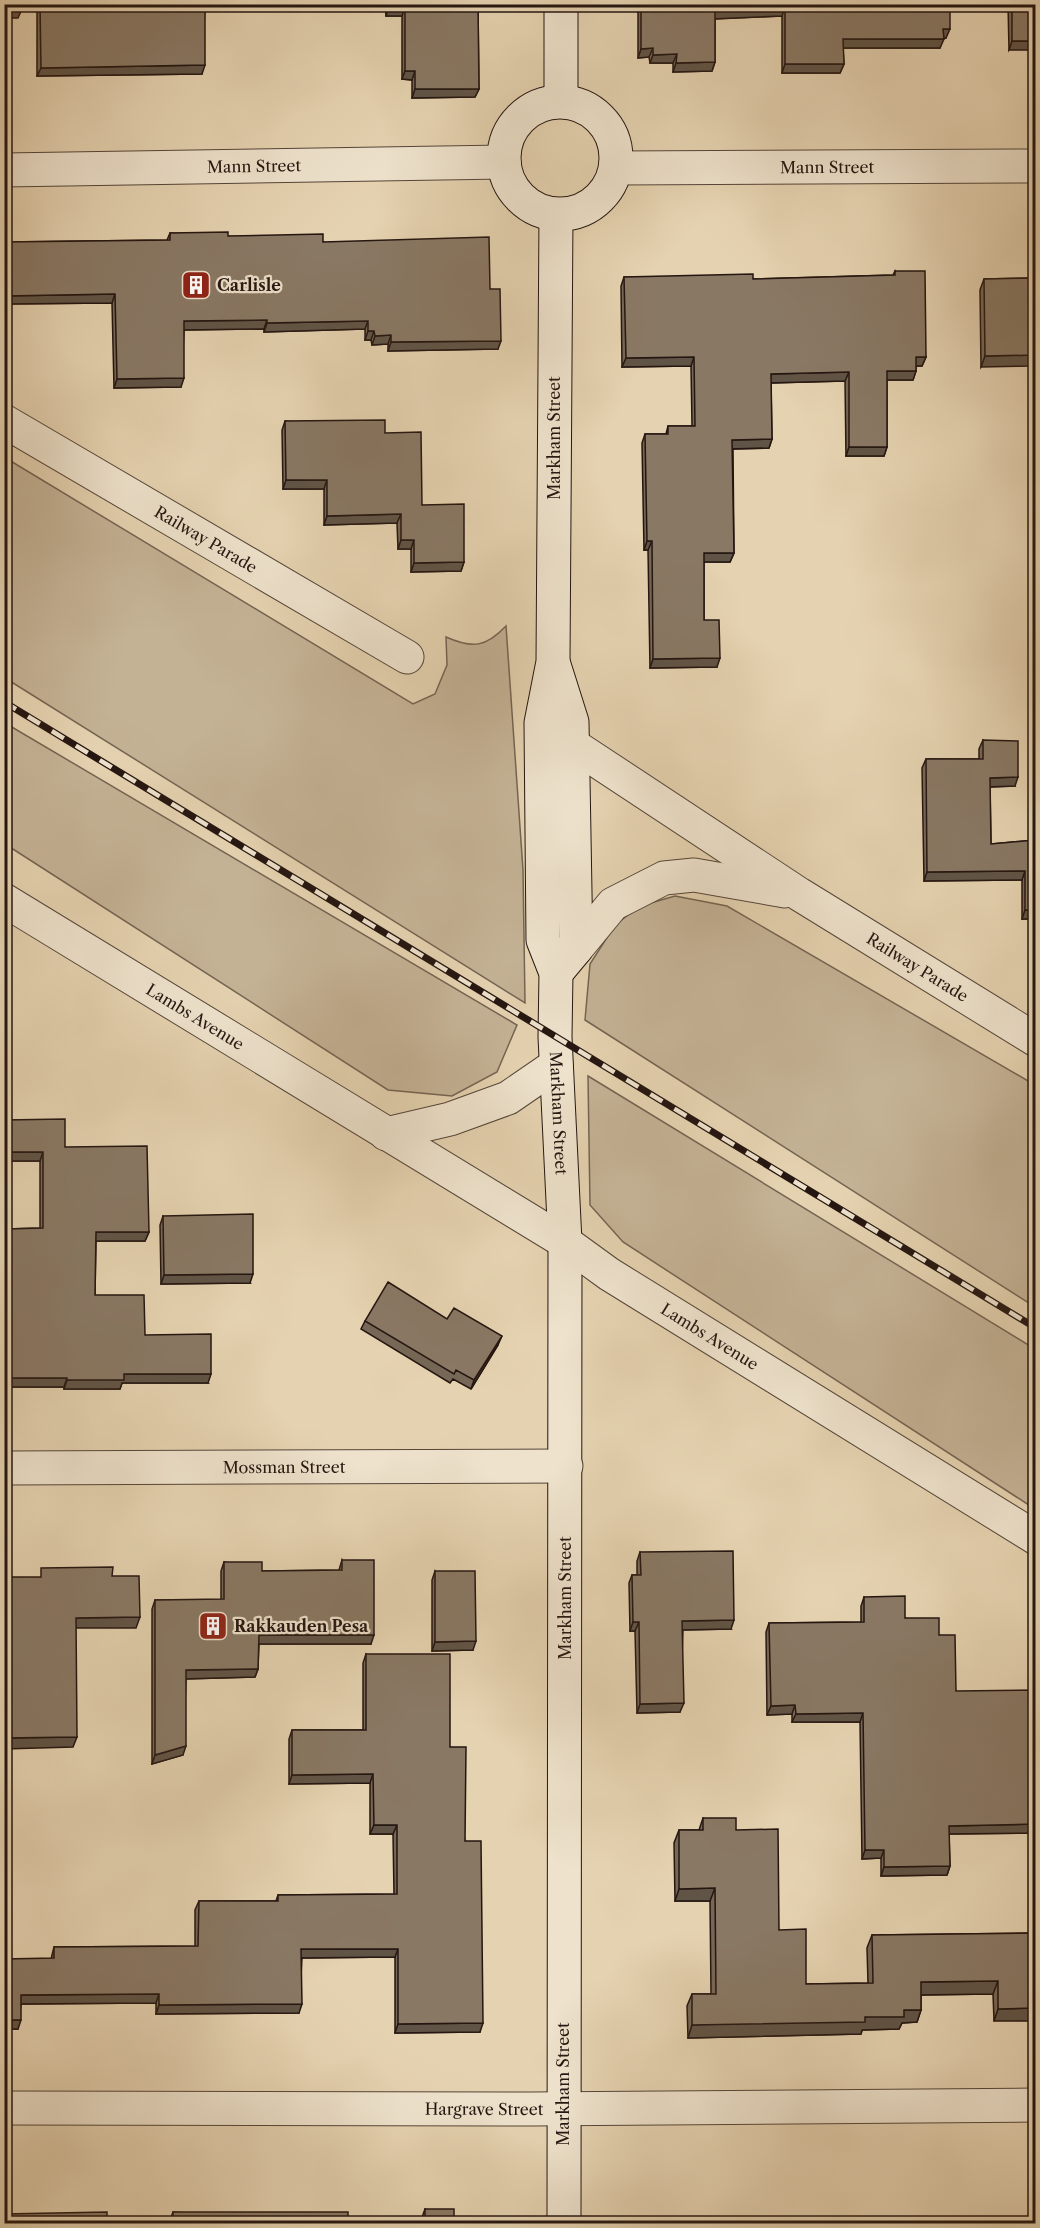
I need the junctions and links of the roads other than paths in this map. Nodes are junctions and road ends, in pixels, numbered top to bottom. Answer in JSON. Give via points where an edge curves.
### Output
{"nodes":[{"id":1,"x":561,"y":4,"type":"edge"},
{"id":2,"x":561,"y":101,"type":"junction"},
{"id":3,"x":504,"y":162,"type":"junction"},
{"id":4,"x":1035,"y":166,"type":"edge"},
{"id":5,"x":617,"y":168,"type":"junction"},
{"id":6,"x":4,"y":170,"type":"edge"},
{"id":7,"x":556,"y":215,"type":"junction"},
{"id":8,"x":4,"y":421,"type":"edge"},
{"id":9,"x":406,"y":657,"type":"dead end"},
{"id":10,"x":553,"y":662,"type":"junction"},
{"id":11,"x":573,"y":745,"type":"junction"},
{"id":12,"x":799,"y":894,"type":"junction"},
{"id":13,"x":4,"y":900,"type":"edge"},
{"id":14,"x":576,"y":949,"type":"junction"},
{"id":15,"x":556,"y":974,"type":"junction"},
{"id":16,"x":1035,"y":1040,"type":"edge"},
{"id":17,"x":556,"y":1065,"type":"junction"},
{"id":18,"x":386,"y":1134,"type":"junction"},
{"id":19,"x":565,"y":1242,"type":"junction"},
{"id":20,"x":566,"y":1466,"type":"junction"},
{"id":21,"x":4,"y":1468,"type":"edge"},
{"id":22,"x":1035,"y":1538,"type":"edge"},
{"id":23,"x":1035,"y":2104,"type":"edge"},
{"id":24,"x":4,"y":2108,"type":"edge"},
{"id":25,"x":563,"y":2109,"type":"junction"},
{"id":26,"x":564,"y":2223,"type":"edge"}],
"edges":[{"from":1,"to":2,"type":"street"},
{"from":2,"to":3,"type":"street","via":[[526,112],[513,126],[505,144]]},
{"from":2,"to":5,"type":"street","via":[[596,113],[608,127],[616,144]]},
{"from":3,"to":6,"type":"street","name":"Mann Street"},
{"from":3,"to":7,"type":"street","via":[[507,179],[516,194],[529,205]]},
{"from":4,"to":5,"type":"street","name":"Mann Street"},
{"from":5,"to":7,"type":"street","via":[[594,204]]},
{"from":7,"to":10,"type":"street","name":"Markham Street"},
{"from":8,"to":9,"type":"street","name":"Railway Parade"},
{"from":10,"to":11,"type":"street","name":"Markham Street","via":[[572,723]]},
{"from":10,"to":15,"type":"street","name":"Markham Street","via":[[541,734],[543,940]]},
{"from":11,"to":12,"type":"street","name":"Railway Parade"},
{"from":11,"to":14,"type":"street","name":"Markham Street"},
{"from":12,"to":14,"type":"street","name":"Railway Parade","via":[[694,875],[664,878],[613,904]]},
{"from":12,"to":16,"type":"street","name":"Railway Parade"},
{"from":13,"to":18,"type":"street","name":"Lambs Avenue"},
{"from":14,"to":15,"type":"street"},
{"from":15,"to":17,"type":"street","name":"Markham Street"},
{"from":17,"to":18,"type":"street","via":[[508,1098],[450,1119]]},
{"from":17,"to":19,"type":"street","name":"Markham Street"},
{"from":18,"to":19,"type":"street","name":"Lambs Avenue"},
{"from":19,"to":20,"type":"street","name":"Markham Street"},
{"from":19,"to":22,"type":"street","name":"Lambs Avenue","via":[[609,1274]]},
{"from":20,"to":21,"type":"street","name":"Mossman Street"},
{"from":20,"to":25,"type":"street","name":"Markham Street"},
{"from":23,"to":25,"type":"street","name":"Hargrave Street"},
{"from":24,"to":25,"type":"street","name":"Hargrave Street"},
{"from":25,"to":26,"type":"street","name":"Markham Street"}]}
